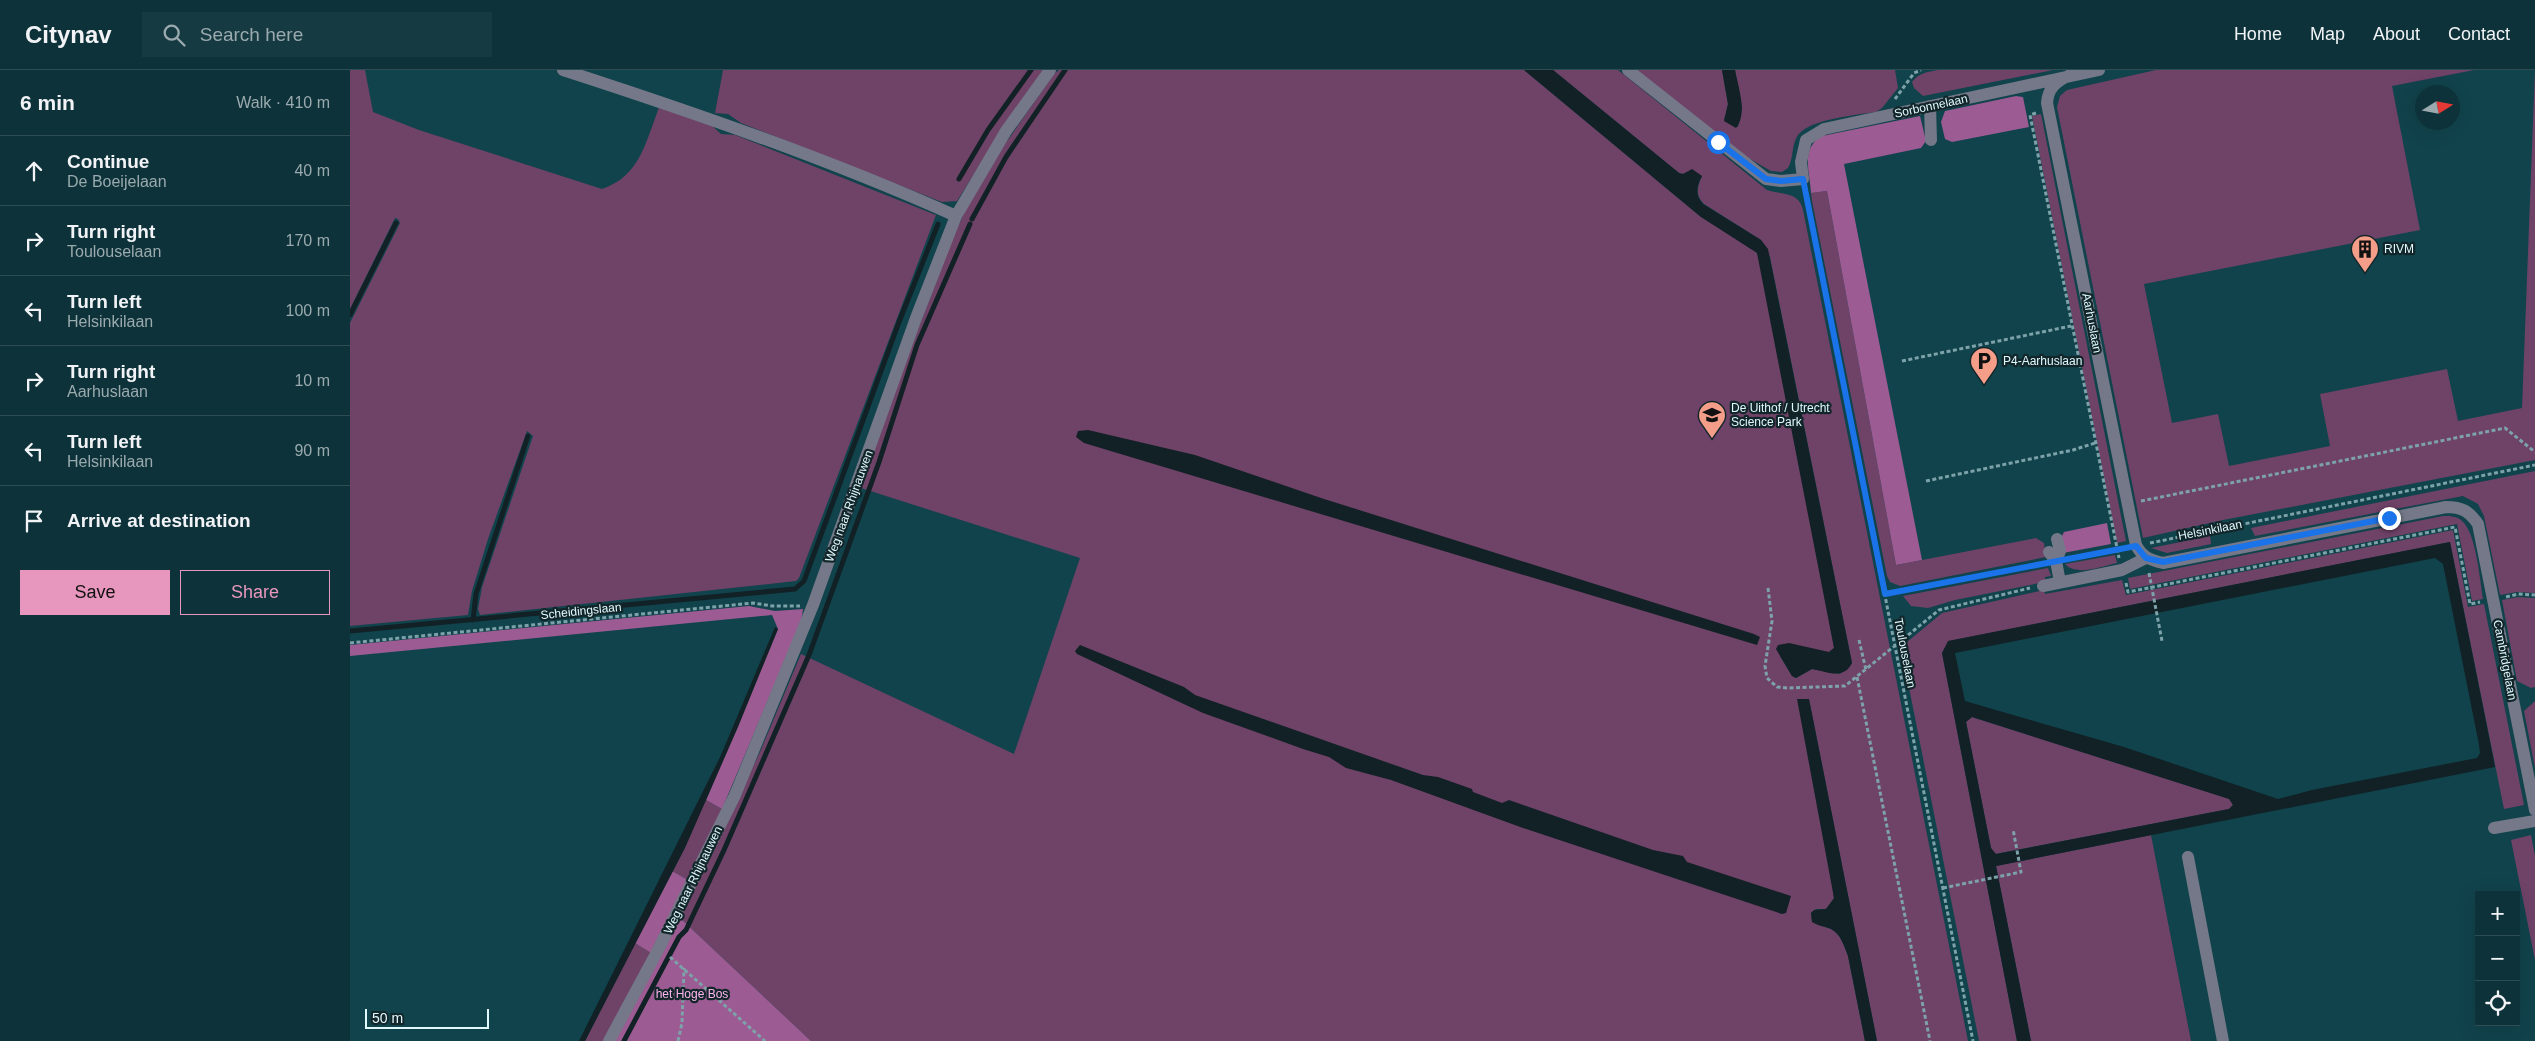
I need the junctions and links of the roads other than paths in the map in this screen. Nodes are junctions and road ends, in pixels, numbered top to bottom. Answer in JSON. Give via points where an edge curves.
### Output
{"nodes":[{"id":1,"x":563,"y":70,"type":"edge"},
{"id":2,"x":1050,"y":70,"type":"edge"},
{"id":3,"x":1628,"y":70,"type":"edge"},
{"id":4,"x":2099,"y":70,"type":"edge"},
{"id":5,"x":2068,"y":76,"type":"junction"},
{"id":6,"x":1930,"y":110,"type":"junction"},
{"id":7,"x":1938,"y":127,"type":"dead end"},
{"id":8,"x":1931,"y":140,"type":"dead end"},
{"id":9,"x":956,"y":216,"type":"junction"},
{"id":10,"x":2469,"y":512,"type":"joint"},
{"id":11,"x":2057,"y":539,"type":"dead end"},
{"id":12,"x":2146,"y":558,"type":"junction"},
{"id":13,"x":2060,"y":582,"type":"junction"},
{"id":14,"x":2043,"y":586,"type":"road end"},
{"id":15,"x":2535,"y":810,"type":"edge"},
{"id":16,"x":2535,"y":821,"type":"edge"},
{"id":17,"x":2494,"y":828,"type":"dead end"},
{"id":18,"x":2188,"y":857,"type":"dead end"},
{"id":19,"x":609,"y":1041,"type":"edge"},
{"id":20,"x":2223,"y":1041,"type":"edge"}],
"edges":[{"from":1,"to":9,"type":"street","via":[[732,126],[894,188]]},
{"from":2,"to":9,"type":"street","name":"Weg naar Rhijnauwen","via":[[1006,131]]},
{"from":3,"to":6,"type":"street","name":"Sorbonnelaan","via":[[1766,179],[1781,181],[1803,179],[1802,150],[1814,133],[1882,116]]},
{"from":4,"to":5,"type":"street","name":"Sorbonnelaan"},
{"from":5,"to":6,"type":"street","name":"Sorbonnelaan"},
{"from":5,"to":12,"type":"street","name":"Aarhuslaan","via":[[2051,88],[2049,111],[2136,546]]},
{"from":6,"to":7,"type":"street"},
{"from":6,"to":8,"type":"street"},
{"from":9,"to":19,"type":"street","name":"Weg naar Rhijnauwen","via":[[813,605],[734,795]]},
{"from":10,"to":12,"type":"street","name":"Helsinkilaan","via":[[2446,506],[2163,562]]},
{"from":10,"to":15,"type":"street","name":"Cambridgelaan","via":[[2478,524]]},
{"from":11,"to":13,"type":"street","via":[[2060,551],[2053,557]]},
{"from":12,"to":13,"type":"street","via":[[2122,570]]},
{"from":13,"to":14,"type":"street"},
{"from":16,"to":17,"type":"street"},
{"from":18,"to":20,"type":"street"}]}
